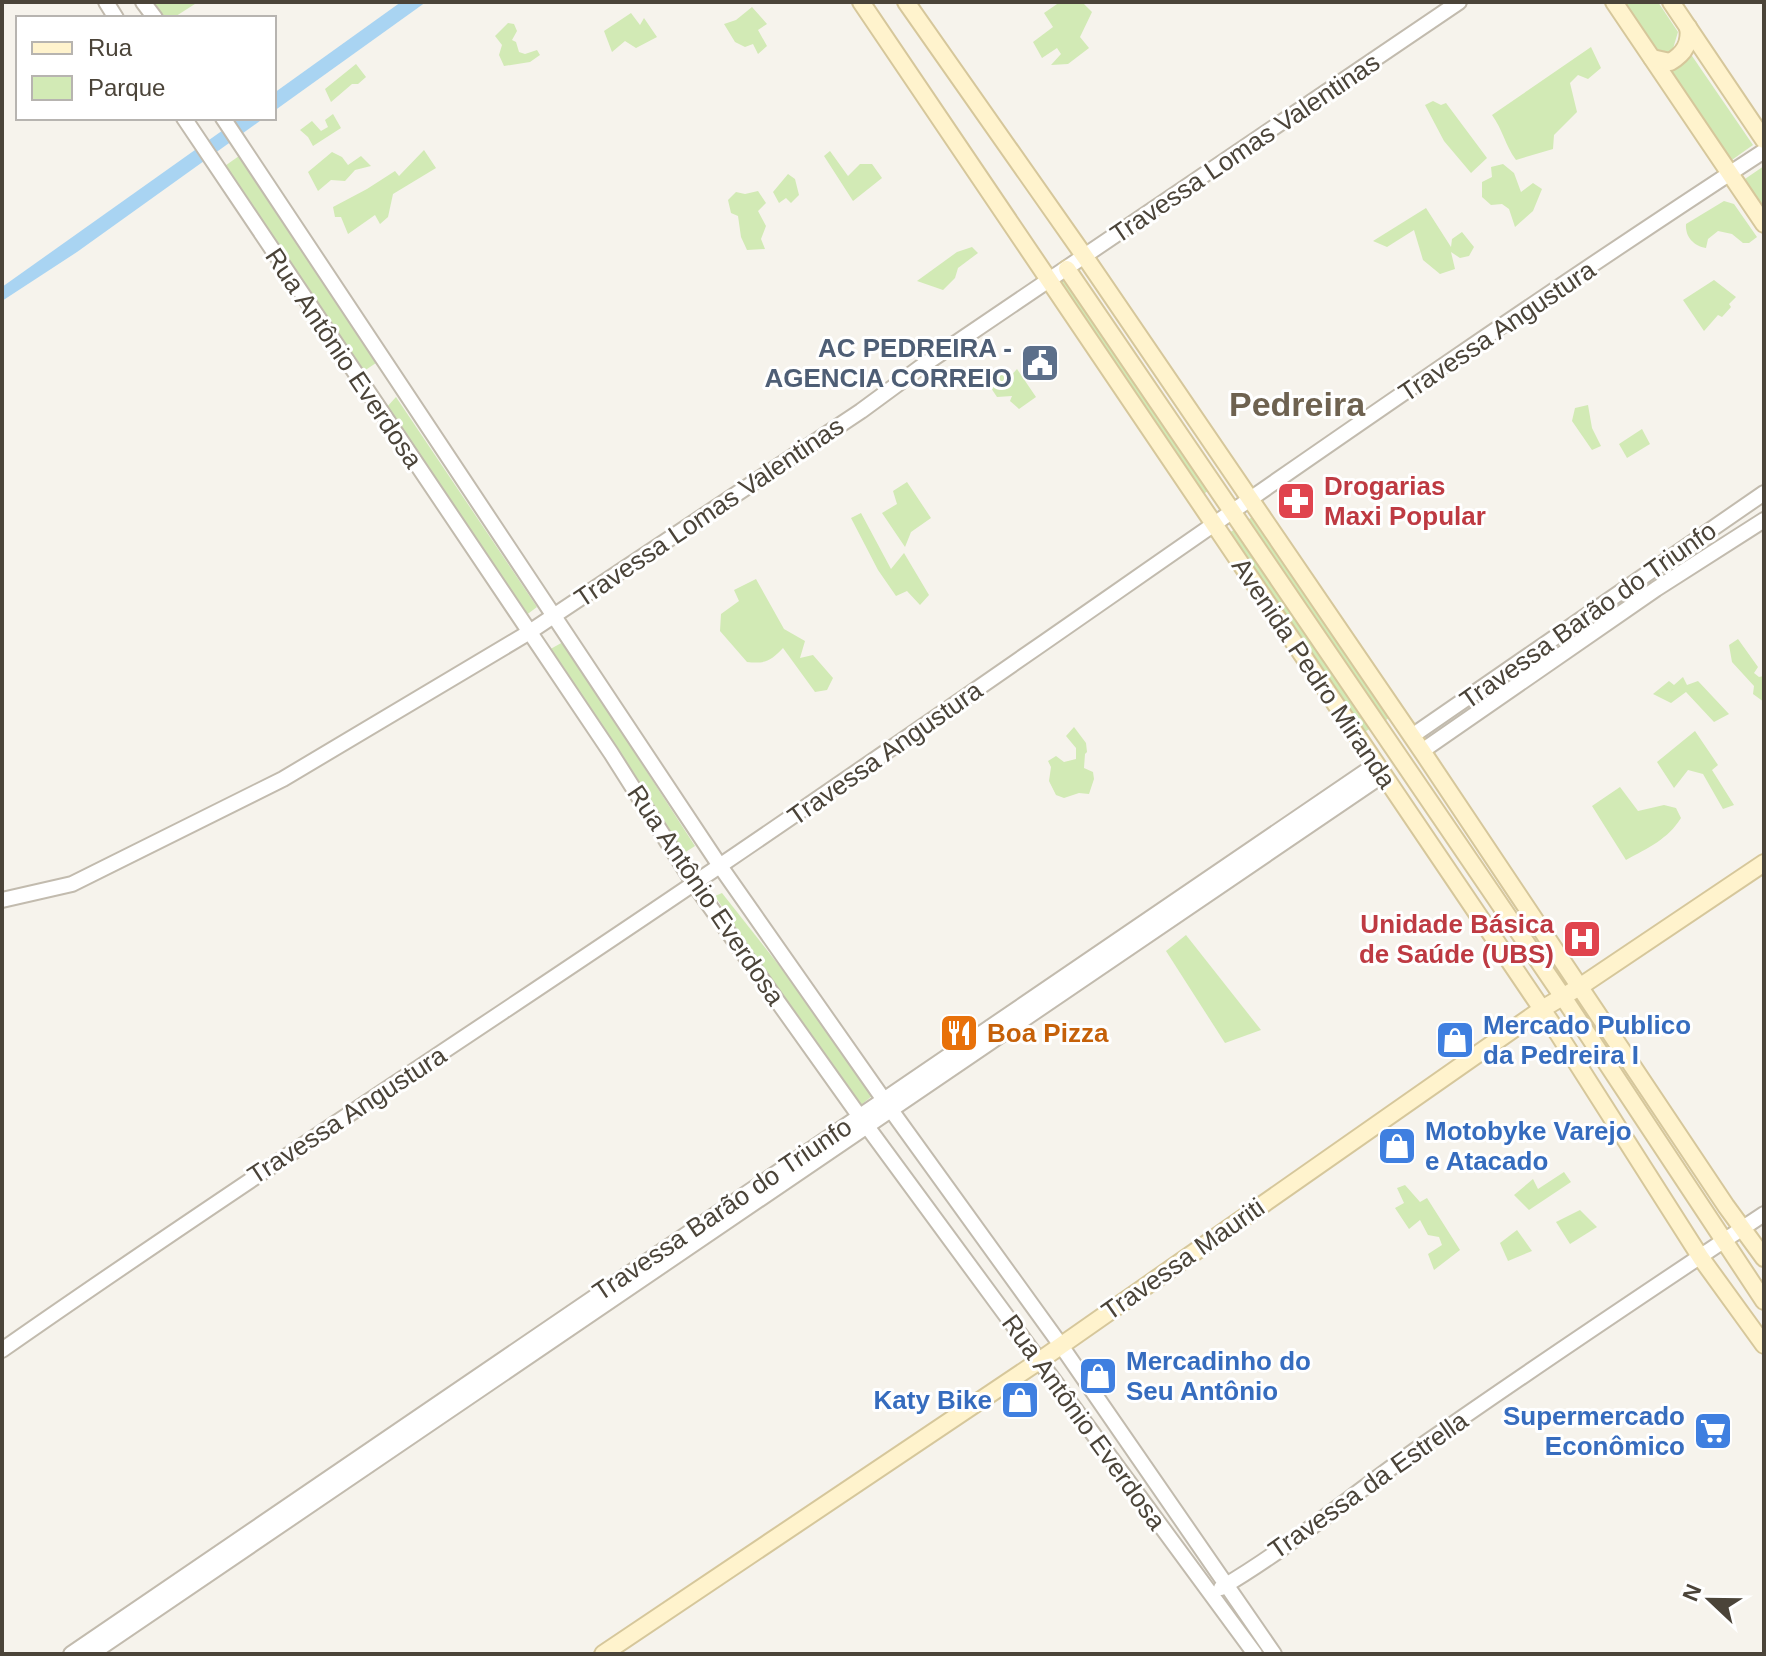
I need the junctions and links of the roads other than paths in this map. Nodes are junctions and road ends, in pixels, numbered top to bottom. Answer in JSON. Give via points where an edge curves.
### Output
{"nodes":[{"id":1,"x":861,"y":2,"type":"edge"},
{"id":2,"x":906,"y":2,"type":"edge"},
{"id":3,"x":1459,"y":2,"type":"edge"},
{"id":4,"x":1614,"y":2,"type":"edge"},
{"id":5,"x":1671,"y":2,"type":"edge"},
{"id":6,"x":1688,"y":27,"type":"junction"},
{"id":7,"x":1652,"y":58,"type":"junction"},
{"id":8,"x":185,"y":120,"type":"edge"},
{"id":9,"x":225,"y":121,"type":"edge"},
{"id":10,"x":1764,"y":140,"type":"edge"},
{"id":11,"x":1764,"y":151,"type":"edge"},
{"id":12,"x":1729,"y":173,"type":"junction"},
{"id":13,"x":1764,"y":224,"type":"edge"},
{"id":14,"x":1085,"y":257,"type":"junction"},
{"id":15,"x":1067,"y":269,"type":"junction"},
{"id":16,"x":1051,"y":280,"type":"junction"},
{"id":17,"x":1764,"y":493,"type":"edge"},
{"id":18,"x":1250,"y":499,"type":"junction"},
{"id":19,"x":1232,"y":511,"type":"junction"},
{"id":20,"x":1764,"y":520,"type":"edge"},
{"id":21,"x":1214,"y":524,"type":"junction"},
{"id":22,"x":554,"y":616,"type":"junction"},
{"id":23,"x":528,"y":633,"type":"junction"},
{"id":24,"x":1412,"y":736,"type":"junction"},
{"id":25,"x":1422,"y":751,"type":"junction"},
{"id":26,"x":1379,"y":770,"type":"junction"},
{"id":27,"x":1764,"y":863,"type":"edge"},
{"id":28,"x":720,"y":866,"type":"junction"},
{"id":29,"x":694,"y":884,"type":"junction"},
{"id":30,"x":2,"y":900,"type":"edge"},
{"id":31,"x":1581,"y":986,"type":"junction"},
{"id":32,"x":1563,"y":997,"type":"junction"},
{"id":33,"x":1542,"y":1009,"type":"junction"},
{"id":34,"x":887,"y":1105,"type":"junction"},
{"id":35,"x":863,"y":1121,"type":"junction"},
{"id":36,"x":1764,"y":1214,"type":"edge"},
{"id":37,"x":1743,"y":1228,"type":"junction"},
{"id":38,"x":1723,"y":1241,"type":"junction"},
{"id":39,"x":1701,"y":1258,"type":"junction"},
{"id":40,"x":1764,"y":1258,"type":"edge"},
{"id":41,"x":1764,"y":1301,"type":"edge"},
{"id":42,"x":1060,"y":1344,"type":"junction"},
{"id":43,"x":1764,"y":1345,"type":"edge"},
{"id":44,"x":2,"y":1350,"type":"edge"},
{"id":45,"x":1039,"y":1361,"type":"junction"},
{"id":46,"x":1083,"y":1378,"type":"junction"},
{"id":47,"x":1063,"y":1392,"type":"junction"},
{"id":48,"x":331,"y":1483,"type":"junction"},
{"id":49,"x":1226,"y":1585,"type":"junction"},
{"id":50,"x":1210,"y":1594,"type":"junction"},
{"id":51,"x":71,"y":1654,"type":"edge"},
{"id":52,"x":91,"y":1654,"type":"edge"},
{"id":53,"x":603,"y":1654,"type":"edge"},
{"id":54,"x":1255,"y":1654,"type":"edge"},
{"id":55,"x":1274,"y":1654,"type":"edge"}],
"edges":[{"from":1,"to":16,"type":"main road","name":"Avenida Pedro Miranda"},
{"from":2,"to":14,"type":"main road","name":"Avenida Pedro Miranda"},
{"from":3,"to":14,"type":"street","name":"Travessa Lomas Valentinas"},
{"from":4,"to":7,"type":"main road"},
{"from":5,"to":6,"type":"main road"},
{"from":6,"to":7,"type":"main road","via":[[1687,45],[1678,58]]},
{"from":6,"to":10,"type":"main road"},
{"from":7,"to":12,"type":"main road"},
{"from":8,"to":23,"type":"street","name":"Rua Antônio Everdosa"},
{"from":9,"to":22,"type":"street","name":"Rua Antônio Everdosa"},
{"from":11,"to":12,"type":"street","name":"Travessa Angustura"},
{"from":12,"to":13,"type":"main road"},
{"from":12,"to":18,"type":"street","name":"Travessa Angustura"},
{"from":14,"to":15,"type":"street","name":"Travessa Lomas Valentinas"},
{"from":14,"to":18,"type":"main road","name":"Avenida Pedro Miranda"},
{"from":15,"to":16,"type":"street","name":"Travessa Lomas Valentinas"},
{"from":15,"to":19,"type":"main road","name":"Avenida Pedro Miranda"},
{"from":16,"to":21,"type":"main road","name":"Avenida Pedro Miranda"},
{"from":16,"to":22,"type":"street","name":"Travessa Lomas Valentinas"},
{"from":17,"to":24,"type":"street","name":"Travessa Barão do Triunfo"},
{"from":18,"to":19,"type":"street","name":"Travessa Angustura"},
{"from":18,"to":24,"type":"main road","name":"Avenida Pedro Miranda"},
{"from":19,"to":21,"type":"street","name":"Travessa Angustura"},
{"from":19,"to":32,"type":"main road","name":"Avenida Pedro Miranda"},
{"from":20,"to":25,"type":"street","name":"Travessa Barão do Triunfo"},
{"from":21,"to":26,"type":"main road","name":"Avenida Pedro Miranda"},
{"from":21,"to":28,"type":"street","name":"Travessa Angustura"},
{"from":22,"to":23,"type":"street","name":"Travessa Lomas Valentinas"},
{"from":22,"to":28,"type":"street","name":"Rua Antônio Everdosa"},
{"from":23,"to":29,"type":"street","name":"Rua Antônio Everdosa"},
{"from":23,"to":30,"type":"street","name":"Travessa Lomas Valentinas","via":[[283,779],[72,884]]},
{"from":24,"to":25,"type":"main road","name":"Avenida Pedro Miranda"},
{"from":25,"to":31,"type":"main road","name":"Avenida Pedro Miranda"},
{"from":26,"to":33,"type":"main road","name":"Avenida Pedro Miranda"},
{"from":26,"to":34,"type":"street","name":"Travessa Barão do Triunfo"},
{"from":27,"to":31,"type":"main road","name":"Travessa Mauriti"},
{"from":28,"to":29,"type":"street","name":"Travessa Angustura"},
{"from":28,"to":34,"type":"street","name":"Rua Antônio Everdosa"},
{"from":29,"to":35,"type":"street","name":"Rua Antônio Everdosa"},
{"from":29,"to":44,"type":"street","name":"Travessa Angustura"},
{"from":31,"to":32,"type":"main road","name":"Travessa Mauriti"},
{"from":31,"to":37,"type":"main road","name":"Avenida Pedro Miranda"},
{"from":32,"to":33,"type":"main road","name":"Travessa Mauriti"},
{"from":32,"to":38,"type":"main road","name":"Avenida Pedro Miranda"},
{"from":33,"to":39,"type":"main road","name":"Avenida Pedro Miranda"},
{"from":33,"to":42,"type":"main road","name":"Travessa Mauriti"},
{"from":34,"to":35,"type":"street","name":"Travessa Barão do Triunfo"},
{"from":34,"to":42,"type":"street","name":"Rua Antônio Everdosa"},
{"from":35,"to":45,"type":"street","name":"Rua Antônio Everdosa"},
{"from":35,"to":48,"type":"street","name":"Travessa Barão do Triunfo"},
{"from":36,"to":37,"type":"street","name":"Travessa da Estrella"},
{"from":37,"to":38,"type":"street","name":"Travessa da Estrella"},
{"from":37,"to":40,"type":"main road","name":"Avenida Pedro Miranda"},
{"from":38,"to":39,"type":"street","name":"Travessa da Estrella"},
{"from":38,"to":41,"type":"main road","name":"Avenida Pedro Miranda"},
{"from":39,"to":43,"type":"main road","name":"Avenida Pedro Miranda"},
{"from":39,"to":49,"type":"street","name":"Travessa da Estrella","via":[[1543,1361]]},
{"from":42,"to":45,"type":"main road","name":"Travessa Mauriti"},
{"from":42,"to":46,"type":"street","name":"Rua Antônio Everdosa"},
{"from":45,"to":47,"type":"street","name":"Rua Antônio Everdosa"},
{"from":45,"to":53,"type":"main road","name":"Travessa Mauriti"},
{"from":46,"to":47,"type":"street","via":[[1069,1379]]},
{"from":46,"to":49,"type":"street","name":"Rua Antônio Everdosa"},
{"from":47,"to":50,"type":"street","name":"Rua Antônio Everdosa"},
{"from":48,"to":51,"type":"street","name":"Travessa Barão do Triunfo"},
{"from":48,"to":52,"type":"street","name":"Travessa Barão do Triunfo"},
{"from":49,"to":50,"type":"street","name":"Travessa da Estrella"},
{"from":49,"to":55,"type":"street","name":"Rua Antônio Everdosa"},
{"from":50,"to":54,"type":"street","name":"Rua Antônio Everdosa"}]}
